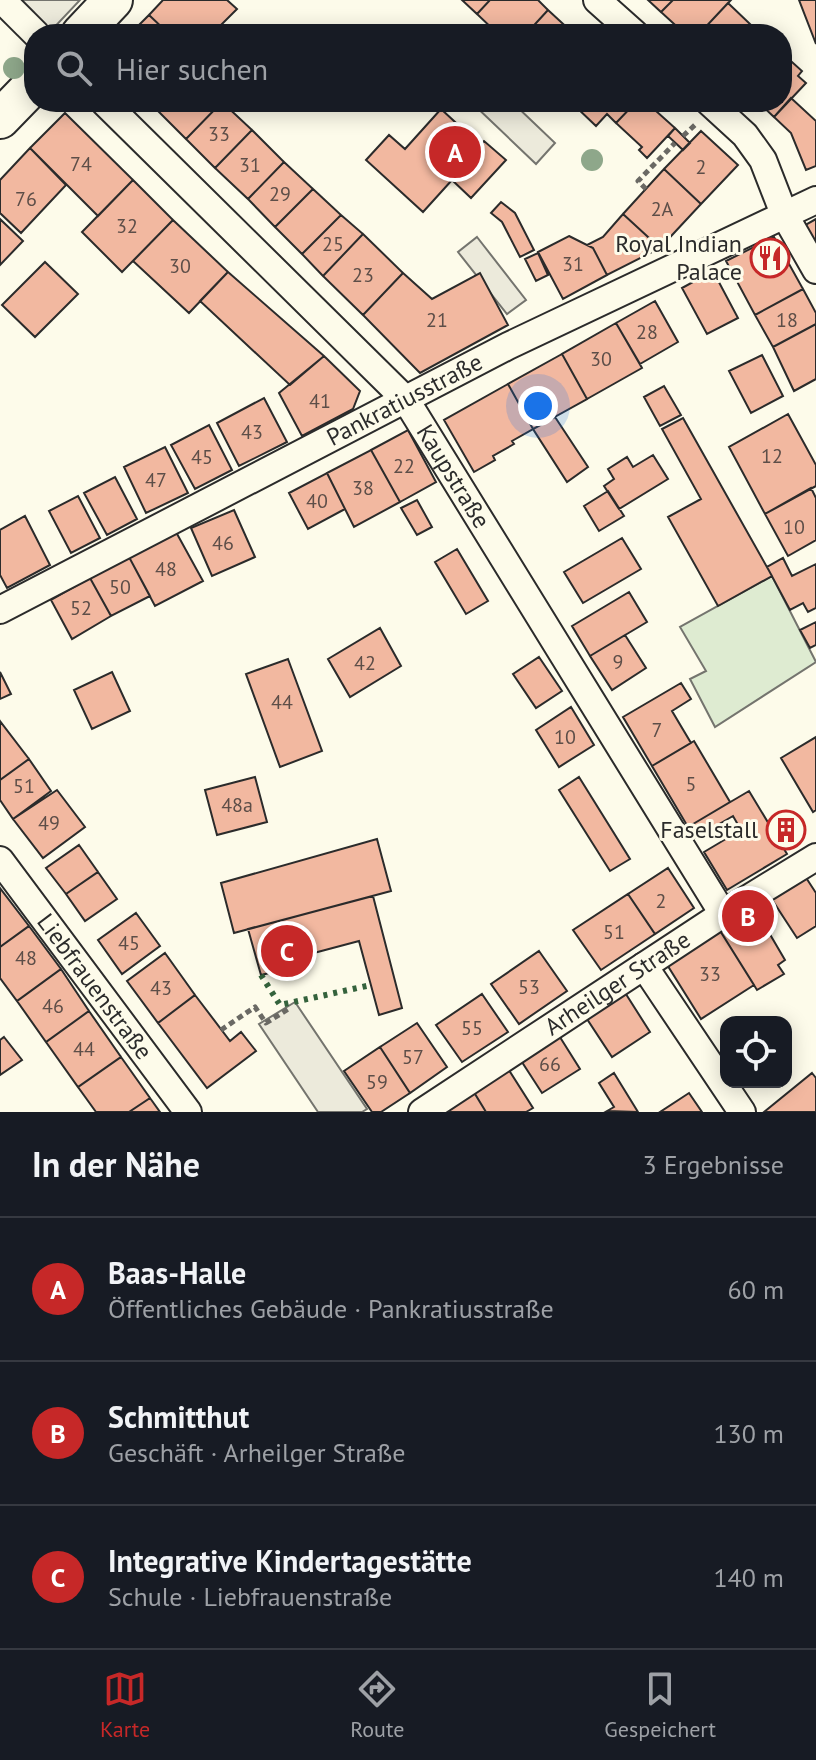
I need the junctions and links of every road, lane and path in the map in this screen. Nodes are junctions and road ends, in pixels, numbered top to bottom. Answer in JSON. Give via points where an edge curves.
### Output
{"nodes":[{"id":1,"x":2,"y":0,"type":"edge"},
{"id":2,"x":113,"y":0,"type":"edge"},
{"id":3,"x":597,"y":0,"type":"edge"},
{"id":4,"x":26,"y":24,"type":"edge"},
{"id":5,"x":90,"y":24,"type":"edge"},
{"id":6,"x":624,"y":24,"type":"edge"},
{"id":7,"x":24,"y":94,"type":"edge"},
{"id":8,"x":114,"y":112,"type":"edge"},
{"id":9,"x":720,"y":112,"type":"edge"},
{"id":10,"x":0,"y":119,"type":"edge"},
{"id":11,"x":675,"y":143,"type":"dead end"},
{"id":12,"x":670,"y":149,"type":"junction"},
{"id":13,"x":677,"y":156,"type":"dead end"},
{"id":14,"x":646,"y":189,"type":"dead end"},
{"id":15,"x":816,"y":200,"type":"edge"},
{"id":16,"x":784,"y":214,"type":"junction"},
{"id":17,"x":816,"y":270,"type":"edge"},
{"id":18,"x":406,"y":400,"type":"junction"},
{"id":19,"x":0,"y":610,"type":"edge"},
{"id":20,"x":816,"y":857,"type":"edge"},
{"id":21,"x":0,"y":860,"type":"edge"},
{"id":22,"x":723,"y":914,"type":"junction"},
{"id":23,"x":644,"y":966,"type":"junction"},
{"id":24,"x":290,"y":1008,"type":"dead end"},
{"id":25,"x":221,"y":1030,"type":"dead end"},
{"id":26,"x":188,"y":1112,"type":"edge"},
{"id":27,"x":422,"y":1112,"type":"edge"},
{"id":28,"x":742,"y":1112,"type":"edge"}],
"edges":[{"from":1,"to":4,"type":"street"},
{"from":2,"to":5,"type":"street"},
{"from":3,"to":6,"type":"street"},
{"from":7,"to":10,"type":"street"},
{"from":8,"to":18,"type":"street","name":"Kaupstraße"},
{"from":9,"to":16,"type":"street","via":[[763,160]]},
{"from":11,"to":12,"type":"path"},
{"from":12,"to":13,"type":"path"},
{"from":12,"to":14,"type":"path","via":[[638,181]]},
{"from":15,"to":16,"type":"street","name":"Pankratiusstraße"},
{"from":16,"to":17,"type":"street"},
{"from":16,"to":18,"type":"street","name":"Pankratiusstraße"},
{"from":18,"to":19,"type":"street","name":"Pankratiusstraße"},
{"from":18,"to":22,"type":"street","name":"Kaupstraße"},
{"from":20,"to":22,"type":"street","name":"Arheilger Straße"},
{"from":21,"to":26,"type":"street","name":"Liebfrauenstraße"},
{"from":22,"to":23,"type":"street","name":"Arheilger Straße"},
{"from":23,"to":27,"type":"street","name":"Arheilger Straße"},
{"from":23,"to":28,"type":"street"},
{"from":24,"to":25,"type":"path","via":[[266,1023],[255,1007]]}]}
